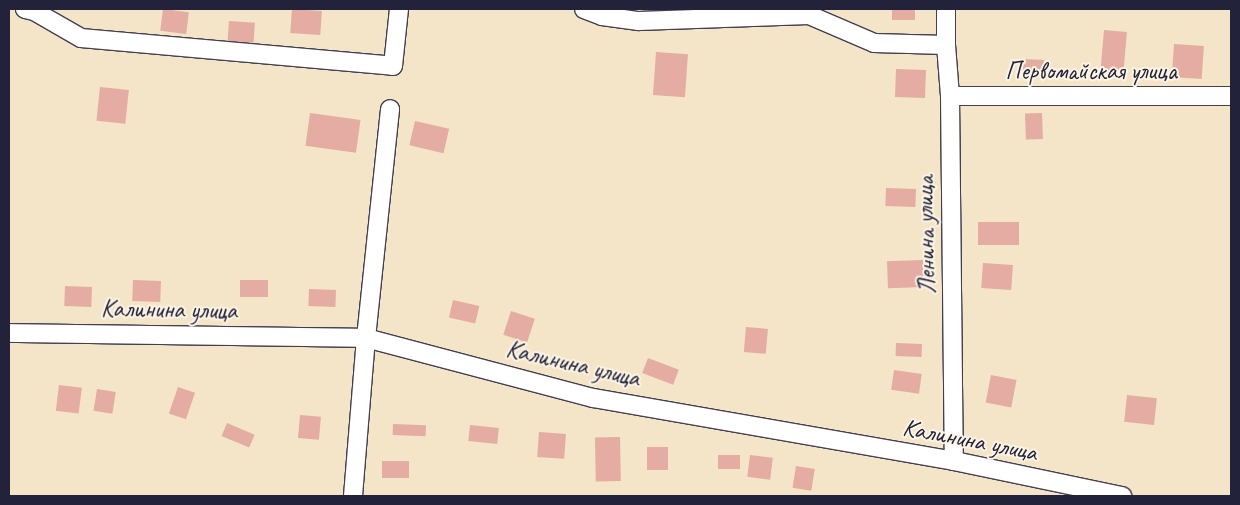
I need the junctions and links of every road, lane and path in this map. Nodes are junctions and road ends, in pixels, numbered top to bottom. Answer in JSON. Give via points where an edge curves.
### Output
{"nodes":[{"id":1,"x":25,"y":9,"type":"edge"},
{"id":2,"x":399,"y":9,"type":"edge"},
{"id":3,"x":584,"y":9,"type":"edge"},
{"id":4,"x":946,"y":9,"type":"edge"},
{"id":5,"x":946,"y":45,"type":"junction"},
{"id":6,"x":950,"y":96,"type":"junction"},
{"id":7,"x":1231,"y":96,"type":"edge"},
{"id":8,"x":390,"y":109,"type":"dead end"},
{"id":9,"x":9,"y":333,"type":"edge"},
{"id":10,"x":366,"y":338,"type":"junction"},
{"id":11,"x":954,"y":461,"type":"junction"},
{"id":12,"x":353,"y":496,"type":"edge"},
{"id":13,"x":1122,"y":496,"type":"edge"}],
"edges":[{"from":1,"to":2,"type":"street","via":[[81,38],[393,66]]},
{"from":3,"to":5,"type":"street","via":[[602,16],[640,21],[809,16],[874,42]]},
{"from":4,"to":5,"type":"street","name":"Ленина улица"},
{"from":5,"to":6,"type":"street","name":"Ленина улица"},
{"from":6,"to":7,"type":"street","name":"Первомайская улица"},
{"from":6,"to":11,"type":"street","name":"Ленина улица"},
{"from":8,"to":10,"type":"street"},
{"from":9,"to":10,"type":"street","name":"Калинина улица"},
{"from":10,"to":11,"type":"street","name":"Калинина улица","via":[[593,398]]},
{"from":10,"to":12,"type":"street"},
{"from":11,"to":13,"type":"street","name":"Калинина улица"}]}
